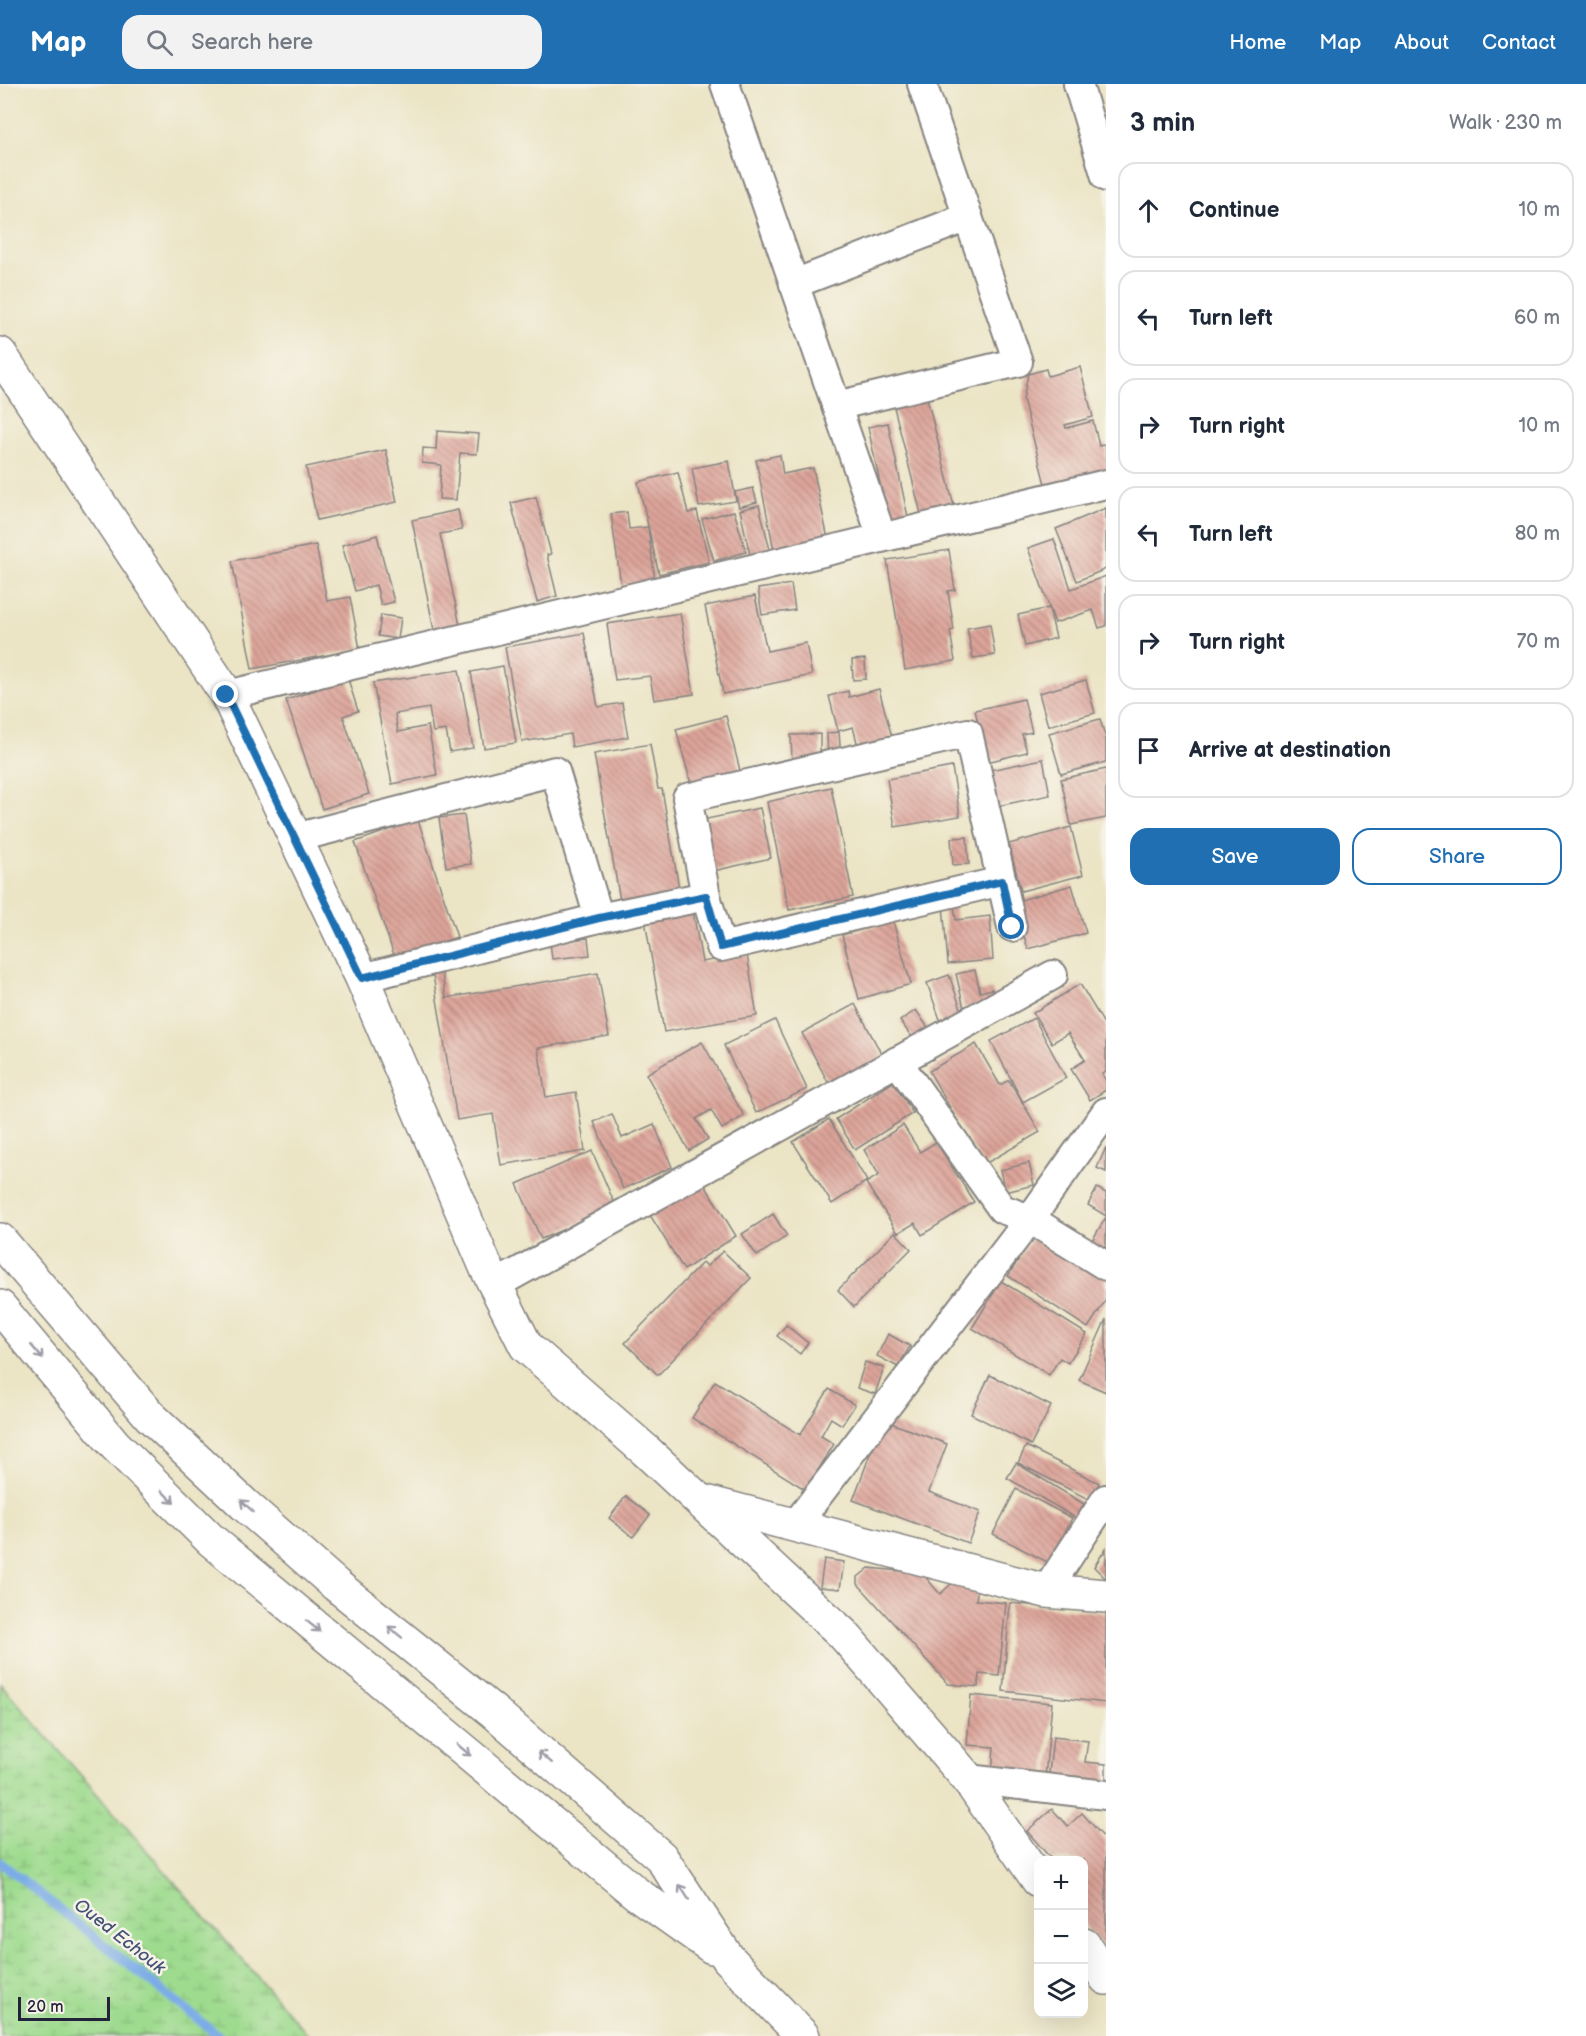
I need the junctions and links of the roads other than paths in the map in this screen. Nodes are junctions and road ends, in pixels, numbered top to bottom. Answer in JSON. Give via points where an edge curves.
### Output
{"nodes":[{"id":1,"x":725,"y":84,"type":"edge"},
{"id":2,"x":922,"y":84,"type":"edge"},
{"id":3,"x":1078,"y":84,"type":"edge"},
{"id":4,"x":1106,"y":177,"type":"edge"},
{"id":5,"x":968,"y":217,"type":"junction"},
{"id":6,"x":794,"y":284,"type":"junction"},
{"id":7,"x":0,"y":354,"type":"edge"},
{"id":8,"x":836,"y":406,"type":"junction"},
{"id":9,"x":1106,"y":484,"type":"edge"},
{"id":10,"x":877,"y":523,"type":"dead end"},
{"id":11,"x":226,"y":695,"type":"junction"},
{"id":12,"x":295,"y":838,"type":"junction"},
{"id":13,"x":1002,"y":881,"type":"junction"},
{"id":14,"x":706,"y":896,"type":"junction"},
{"id":15,"x":599,"y":918,"type":"junction"},
{"id":16,"x":1012,"y":927,"type":"dead end"},
{"id":17,"x":1053,"y":975,"type":"dead end"},
{"id":18,"x":362,"y":978,"type":"junction"},
{"id":19,"x":897,"y":1061,"type":"junction"},
{"id":20,"x":1106,"y":1112,"type":"edge"},
{"id":21,"x":1030,"y":1219,"type":"junction"},
{"id":22,"x":0,"y":1240,"type":"edge"},
{"id":23,"x":1106,"y":1266,"type":"edge"},
{"id":24,"x":495,"y":1286,"type":"junction"},
{"id":25,"x":0,"y":1307,"type":"edge"},
{"id":26,"x":1106,"y":1499,"type":"edge"},
{"id":27,"x":700,"y":1501,"type":"junction"},
{"id":28,"x":796,"y":1524,"type":"junction"},
{"id":29,"x":1046,"y":1591,"type":"junction"},
{"id":30,"x":1106,"y":1596,"type":"edge"},
{"id":31,"x":968,"y":1779,"type":"junction"},
{"id":32,"x":1106,"y":1795,"type":"edge"},
{"id":33,"x":1034,"y":1874,"type":"edge"},
{"id":34,"x":1088,"y":1952,"type":"edge"},
{"id":35,"x":728,"y":1958,"type":"junction"},
{"id":36,"x":1106,"y":1978,"type":"edge"},
{"id":37,"x":802,"y":2036,"type":"edge"}],
"edges":[{"from":1,"to":6,"type":"street"},
{"from":2,"to":5,"type":"street"},
{"from":3,"to":4,"type":"street"},
{"from":5,"to":6,"type":"street"},
{"from":5,"to":8,"type":"street","via":[[1018,362]]},
{"from":6,"to":8,"type":"street"},
{"from":7,"to":11,"type":"street"},
{"from":8,"to":10,"type":"street"},
{"from":9,"to":11,"type":"street"},
{"from":11,"to":12,"type":"street"},
{"from":12,"to":15,"type":"street","via":[[555,771]]},
{"from":12,"to":18,"type":"street"},
{"from":13,"to":14,"type":"street","via":[[721,947]]},
{"from":13,"to":14,"type":"street","via":[[968,733],[687,798]]},
{"from":13,"to":16,"type":"street"},
{"from":14,"to":15,"type":"street"},
{"from":15,"to":18,"type":"street"},
{"from":17,"to":19,"type":"street"},
{"from":18,"to":24,"type":"street"},
{"from":19,"to":21,"type":"street","via":[[1002,1209]]},
{"from":19,"to":24,"type":"street"},
{"from":20,"to":21,"type":"street"},
{"from":21,"to":23,"type":"street"},
{"from":21,"to":28,"type":"street"},
{"from":35,"to":22,"type":"street","one_way":true,"via":[[661,1857],[494,1712],[336,1585],[211,1473],[150,1416]]},
{"from":24,"to":27,"type":"street","via":[[526,1346]]},
{"from":25,"to":35,"type":"street","one_way":true,"via":[[115,1445],[211,1540],[637,1894]]},
{"from":26,"to":29,"type":"street"},
{"from":27,"to":28,"type":"street"},
{"from":27,"to":31,"type":"street","via":[[843,1634]]},
{"from":28,"to":29,"type":"street"},
{"from":29,"to":30,"type":"street"},
{"from":31,"to":32,"type":"street"},
{"from":31,"to":33,"type":"street"},
{"from":34,"to":36,"type":"street"},
{"from":35,"to":37,"type":"street"}]}
